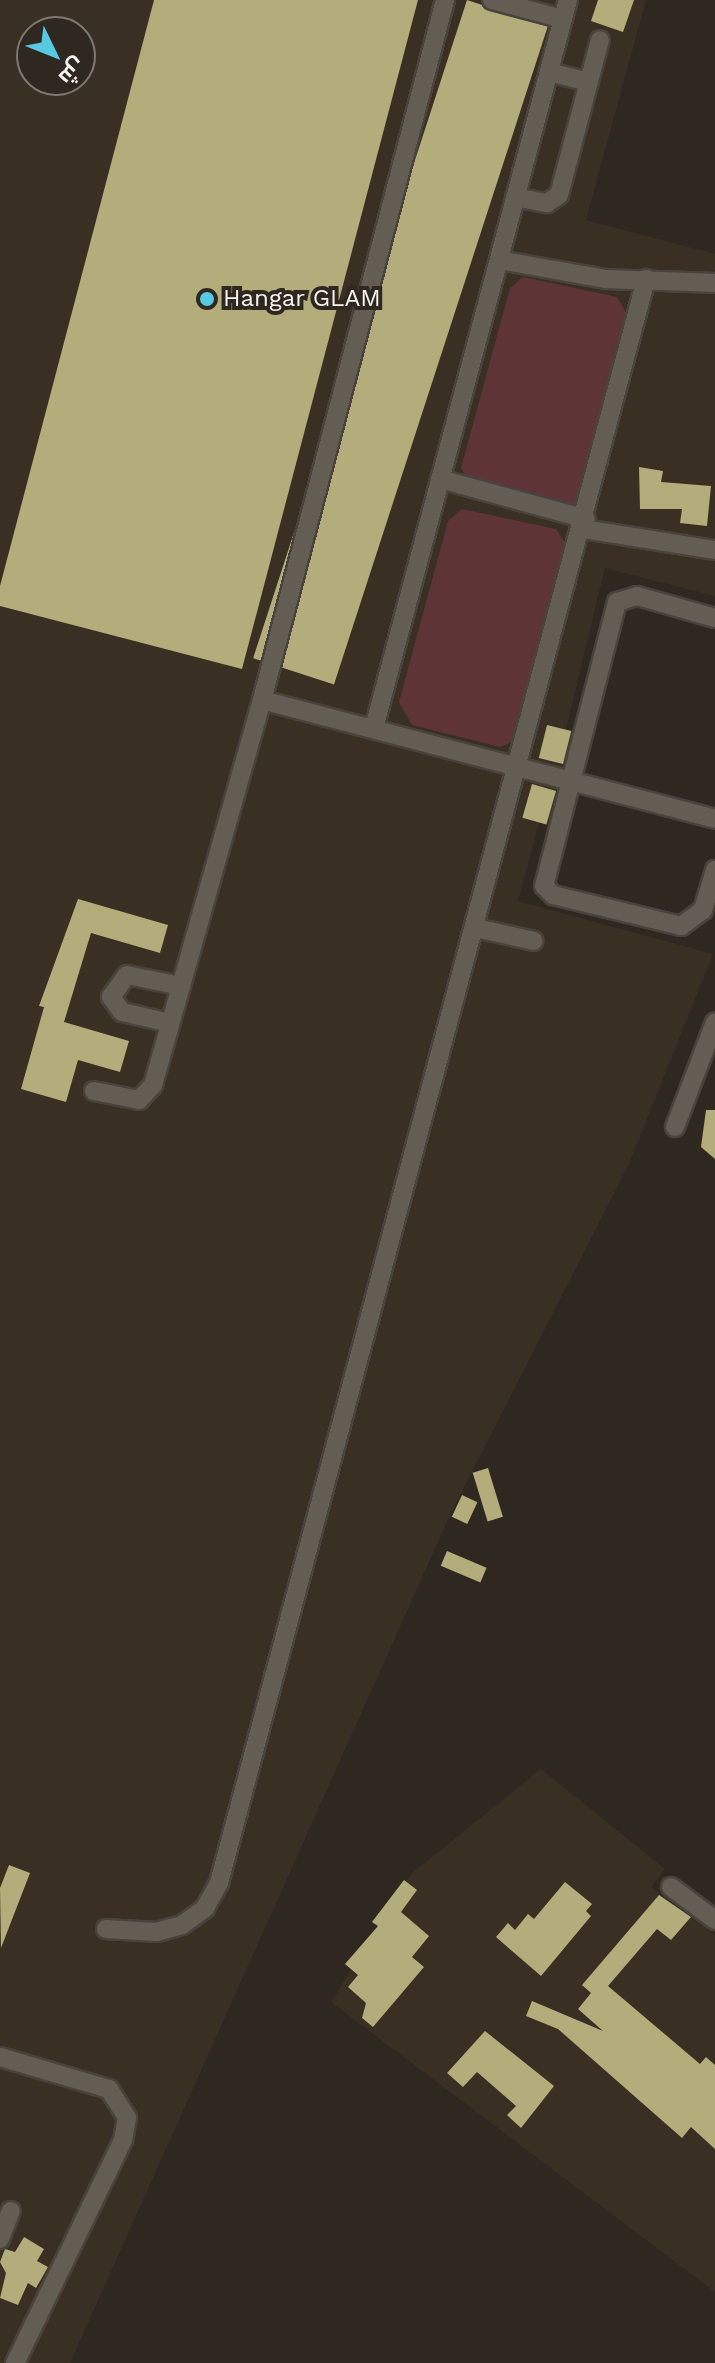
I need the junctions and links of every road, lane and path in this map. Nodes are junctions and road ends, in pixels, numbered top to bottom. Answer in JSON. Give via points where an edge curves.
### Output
{"nodes":[{"id":1,"x":445,"y":0,"type":"edge"},
{"id":2,"x":492,"y":0,"type":"edge"},
{"id":3,"x":568,"y":0,"type":"edge"},
{"id":4,"x":563,"y":19,"type":"junction"},
{"id":5,"x":600,"y":40,"type":"dead end"},
{"id":6,"x":549,"y":72,"type":"junction"},
{"id":7,"x":589,"y":82,"type":"junction"},
{"id":8,"x":515,"y":197,"type":"junction"},
{"id":9,"x":499,"y":260,"type":"junction"},
{"id":10,"x":646,"y":279,"type":"junction"},
{"id":11,"x":715,"y":283,"type":"edge"},
{"id":12,"x":440,"y":479,"type":"junction"},
{"id":13,"x":585,"y":524,"type":"junction"},
{"id":14,"x":715,"y":550,"type":"edge"},
{"id":15,"x":715,"y":618,"type":"edge"},
{"id":16,"x":262,"y":700,"type":"junction"},
{"id":17,"x":374,"y":728,"type":"junction"},
{"id":18,"x":520,"y":767,"type":"junction"},
{"id":19,"x":570,"y":780,"type":"junction"},
{"id":20,"x":715,"y":819,"type":"edge"},
{"id":21,"x":715,"y":870,"type":"edge"},
{"id":22,"x":476,"y":928,"type":"junction"},
{"id":23,"x":534,"y":941,"type":"dead end"},
{"id":24,"x":181,"y":986,"type":"junction"},
{"id":25,"x":715,"y":1022,"type":"edge"},
{"id":26,"x":170,"y":1023,"type":"junction"},
{"id":27,"x":94,"y":1091,"type":"dead end"},
{"id":28,"x":675,"y":1127,"type":"dead end"},
{"id":29,"x":671,"y":1887,"type":"dead end"},
{"id":30,"x":715,"y":1920,"type":"edge"},
{"id":31,"x":106,"y":1929,"type":"dead end"},
{"id":32,"x":0,"y":2057,"type":"edge"},
{"id":33,"x":11,"y":2211,"type":"dead end"},
{"id":34,"x":0,"y":2239,"type":"edge"},
{"id":35,"x":15,"y":2363,"type":"edge"}],
"edges":[{"from":1,"to":16,"type":"street"},
{"from":2,"to":4,"type":"street"},
{"from":3,"to":4,"type":"street"},
{"from":4,"to":6,"type":"street"},
{"from":5,"to":7,"type":"street"},
{"from":6,"to":7,"type":"street"},
{"from":6,"to":8,"type":"street"},
{"from":7,"to":8,"type":"street","via":[[559,195],[547,203]]},
{"from":8,"to":9,"type":"street"},
{"from":9,"to":10,"type":"street","via":[[606,279]]},
{"from":9,"to":12,"type":"street"},
{"from":10,"to":11,"type":"street"},
{"from":10,"to":13,"type":"street"},
{"from":12,"to":13,"type":"street"},
{"from":12,"to":17,"type":"street"},
{"from":13,"to":14,"type":"street"},
{"from":13,"to":18,"type":"street"},
{"from":15,"to":19,"type":"street","via":[[637,596],[617,602]]},
{"from":16,"to":17,"type":"street"},
{"from":16,"to":24,"type":"street"},
{"from":17,"to":18,"type":"street"},
{"from":18,"to":19,"type":"street"},
{"from":18,"to":22,"type":"street"},
{"from":19,"to":20,"type":"street"},
{"from":19,"to":21,"type":"street","via":[[547,892],[681,926],[703,910]]},
{"from":22,"to":23,"type":"street"},
{"from":22,"to":31,"type":"street","via":[[219,1883],[205,1908],[182,1925],[156,1932]]},
{"from":24,"to":26,"type":"street"},
{"from":24,"to":26,"type":"street","via":[[127,975],[111,997],[122,1012]]},
{"from":25,"to":28,"type":"street"},
{"from":26,"to":27,"type":"street","via":[[148,1095],[129,1100]]},
{"from":29,"to":30,"type":"street"},
{"from":32,"to":35,"type":"street","via":[[109,2089],[127,2118],[123,2140]]},
{"from":33,"to":34,"type":"street"}]}
